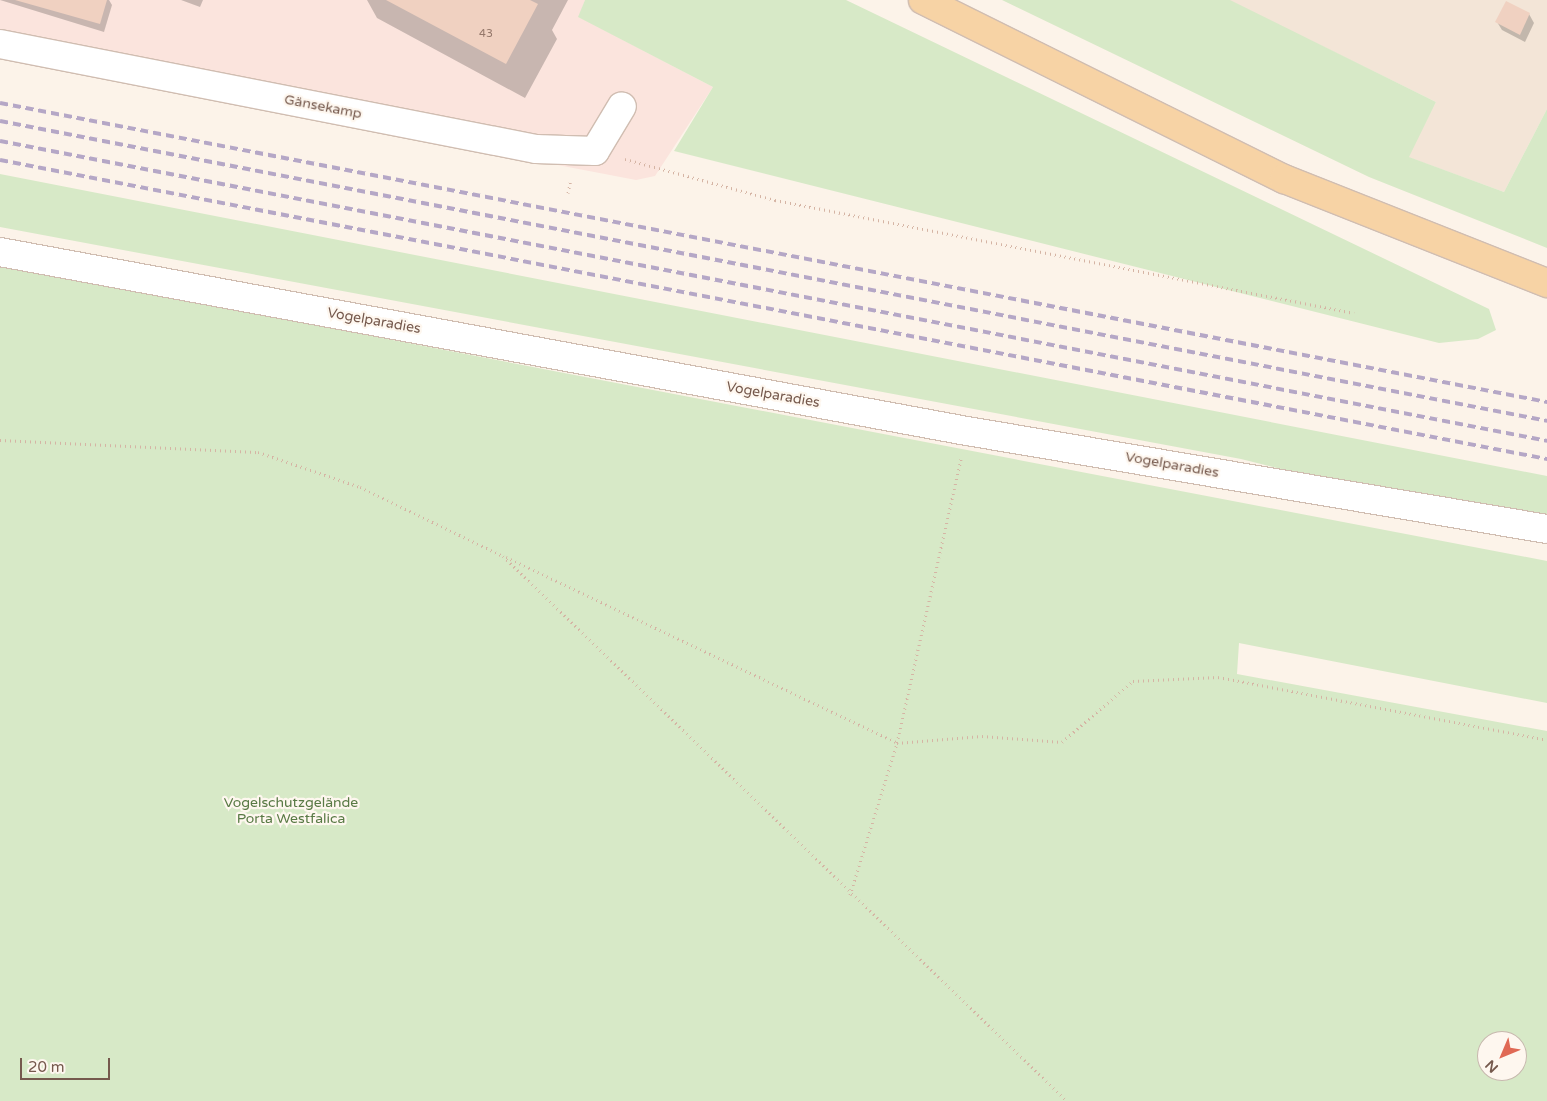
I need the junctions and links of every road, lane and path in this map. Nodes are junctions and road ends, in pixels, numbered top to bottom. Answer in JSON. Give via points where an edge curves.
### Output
{"nodes":[{"id":1,"x":923,"y":0,"type":"edge"},
{"id":2,"x":0,"y":44,"type":"edge"},
{"id":3,"x":622,"y":106,"type":"dead end"},
{"id":4,"x":595,"y":152,"type":"junction"},
{"id":5,"x":0,"y":252,"type":"edge"},
{"id":6,"x":1547,"y":283,"type":"edge"},
{"id":7,"x":1354,"y":313,"type":"dead end"},
{"id":8,"x":967,"y":431,"type":"junction"},
{"id":9,"x":0,"y":440,"type":"edge"},
{"id":10,"x":1547,"y":529,"type":"edge"},
{"id":11,"x":503,"y":556,"type":"junction"},
{"id":12,"x":1547,"y":740,"type":"edge"},
{"id":13,"x":897,"y":743,"type":"junction"},
{"id":14,"x":850,"y":895,"type":"junction"},
{"id":15,"x":1067,"y":1101,"type":"edge"}],
"edges":[{"from":1,"to":6,"type":"main road","via":[[1284,179]]},
{"from":2,"to":4,"type":"street","name":"Gänsekamp","via":[[536,149]]},
{"from":3,"to":4,"type":"street"},
{"from":4,"to":7,"type":"path","via":[[775,200]]},
{"from":5,"to":8,"type":"street","name":"Vogelparadies"},
{"from":8,"to":10,"type":"street","name":"Vogelparadies"},
{"from":8,"to":13,"type":"path"},
{"from":9,"to":11,"type":"path","via":[[258,452],[360,487]]},
{"from":11,"to":13,"type":"path"},
{"from":11,"to":14,"type":"path"},
{"from":12,"to":13,"type":"path","via":[[1218,677],[1133,681],[1062,742],[982,736]]},
{"from":13,"to":14,"type":"path"},
{"from":14,"to":15,"type":"path"}]}
